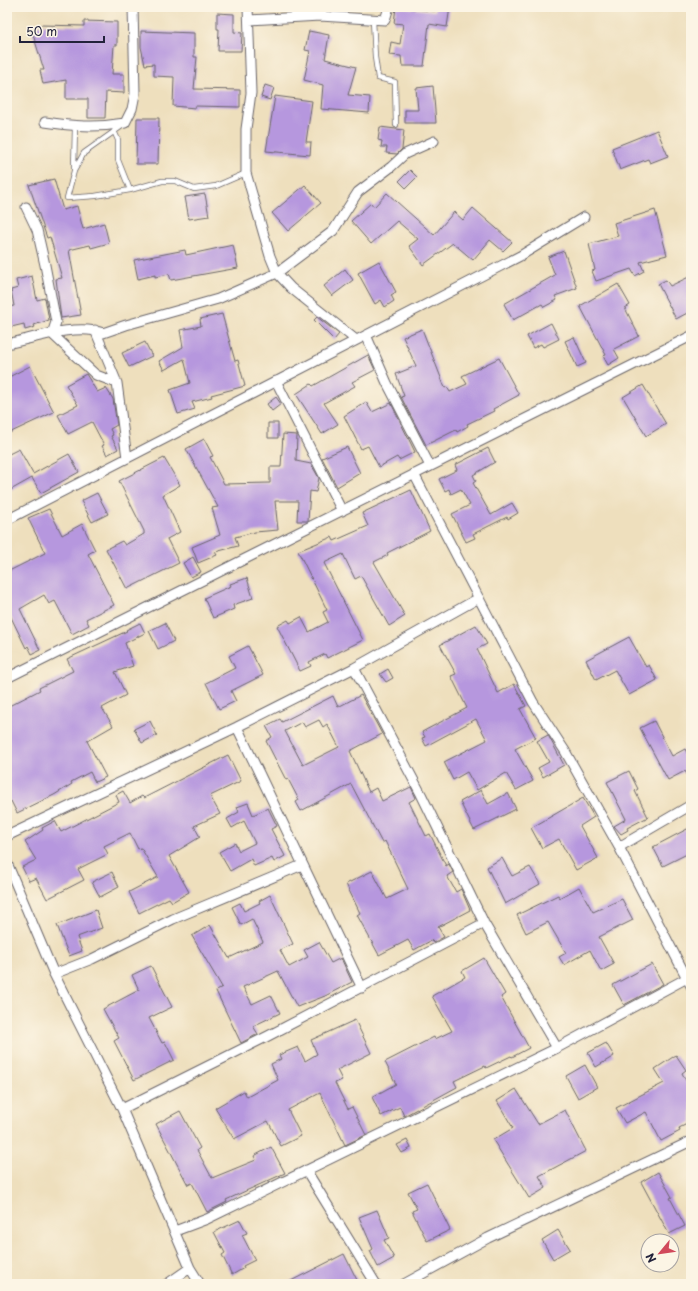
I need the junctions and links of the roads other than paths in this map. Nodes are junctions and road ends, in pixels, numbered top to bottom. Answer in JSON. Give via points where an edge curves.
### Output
{"nodes":[{"id":1,"x":133,"y":7,"type":"edge"},
{"id":2,"x":248,"y":7,"type":"edge"},
{"id":3,"x":389,"y":7,"type":"edge"},
{"id":4,"x":249,"y":20,"type":"junction"},
{"id":5,"x":374,"y":20,"type":"junction"},
{"id":6,"x":45,"y":122,"type":"dead end"},
{"id":7,"x":125,"y":123,"type":"junction"},
{"id":8,"x":396,"y":125,"type":"dead end"},
{"id":9,"x":75,"y":127,"type":"junction"},
{"id":10,"x":114,"y":131,"type":"junction"},
{"id":11,"x":434,"y":141,"type":"dead end"},
{"id":12,"x":74,"y":171,"type":"junction"},
{"id":13,"x":246,"y":173,"type":"junction"},
{"id":14,"x":130,"y":190,"type":"junction"},
{"id":15,"x":26,"y":207,"type":"dead end"},
{"id":16,"x":584,"y":217,"type":"dead end"},
{"id":17,"x":278,"y":273,"type":"junction"},
{"id":18,"x":95,"y":330,"type":"junction"},
{"id":19,"x":52,"y":334,"type":"junction"},
{"id":20,"x":366,"y":334,"type":"junction"},
{"id":21,"x":691,"y":336,"type":"edge"},
{"id":22,"x":356,"y":340,"type":"junction"},
{"id":23,"x":7,"y":344,"type":"edge"},
{"id":24,"x":276,"y":381,"type":"junction"},
{"id":25,"x":117,"y":383,"type":"junction"},
{"id":26,"x":127,"y":458,"type":"junction"},
{"id":27,"x":430,"y":466,"type":"junction"},
{"id":28,"x":414,"y":474,"type":"junction"},
{"id":29,"x":342,"y":511,"type":"junction"},
{"id":30,"x":7,"y":520,"type":"edge"},
{"id":31,"x":479,"y":598,"type":"junction"},
{"id":32,"x":354,"y":668,"type":"junction"},
{"id":33,"x":7,"y":678,"type":"edge"},
{"id":34,"x":236,"y":728,"type":"junction"},
{"id":35,"x":691,"y":804,"type":"edge"},
{"id":36,"x":7,"y":836,"type":"edge"},
{"id":37,"x":619,"y":847,"type":"junction"},
{"id":38,"x":7,"y":864,"type":"edge"},
{"id":39,"x":302,"y":865,"type":"junction"},
{"id":40,"x":10,"y":882,"type":"edge"},
{"id":41,"x":484,"y":922,"type":"junction"},
{"id":42,"x":54,"y":974,"type":"junction"},
{"id":43,"x":689,"y":982,"type":"edge"},
{"id":44,"x":362,"y":988,"type":"junction"},
{"id":45,"x":557,"y":1048,"type":"junction"},
{"id":46,"x":122,"y":1109,"type":"junction"},
{"id":47,"x":691,"y":1141,"type":"edge"},
{"id":48,"x":306,"y":1170,"type":"junction"},
{"id":49,"x":175,"y":1231,"type":"junction"},
{"id":50,"x":190,"y":1268,"type":"junction"},
{"id":51,"x":167,"y":1284,"type":"edge"},
{"id":52,"x":200,"y":1284,"type":"edge"},
{"id":53,"x":376,"y":1284,"type":"edge"},
{"id":54,"x":404,"y":1284,"type":"edge"}],
"edges":[{"from":1,"to":7,"type":"street","via":[[135,94],[132,109]]},
{"from":2,"to":4,"type":"street"},
{"from":3,"to":5,"type":"street","via":[[385,20]]},
{"from":4,"to":5,"type":"street","via":[[320,16]]},
{"from":4,"to":13,"type":"street","via":[[251,93],[246,129]]},
{"from":5,"to":8,"type":"lane","via":[[378,78],[395,82]]},
{"from":6,"to":9,"type":"street"},
{"from":7,"to":9,"type":"street"},
{"from":7,"to":10,"type":"lane"},
{"from":9,"to":12,"type":"lane"},
{"from":10,"to":12,"type":"lane","via":[[84,153]]},
{"from":10,"to":14,"type":"lane","via":[[118,140],[118,160]]},
{"from":11,"to":17,"type":"street","via":[[405,154],[358,192],[333,231]]},
{"from":12,"to":14,"type":"lane","via":[[67,198]]},
{"from":13,"to":14,"type":"lane","via":[[216,186],[194,189],[175,181],[162,181]]},
{"from":13,"to":17,"type":"street","via":[[270,256]]},
{"from":15,"to":19,"type":"street","via":[[37,230],[45,265],[56,322]]},
{"from":16,"to":20,"type":"street","via":[[520,256]]},
{"from":17,"to":18,"type":"street","via":[[218,299],[126,324],[104,334]]},
{"from":17,"to":22,"type":"street","via":[[291,288]]},
{"from":18,"to":19,"type":"street","via":[[79,329]]},
{"from":18,"to":25,"type":"street"},
{"from":19,"to":23,"type":"street"},
{"from":19,"to":25,"type":"street","via":[[96,375]]},
{"from":20,"to":22,"type":"street"},
{"from":20,"to":27,"type":"street","via":[[387,382]]},
{"from":21,"to":27,"type":"street"},
{"from":22,"to":24,"type":"street"},
{"from":24,"to":26,"type":"street"},
{"from":24,"to":29,"type":"street"},
{"from":25,"to":26,"type":"street"},
{"from":26,"to":30,"type":"street"},
{"from":27,"to":28,"type":"street"},
{"from":28,"to":29,"type":"street"},
{"from":28,"to":31,"type":"street"},
{"from":29,"to":33,"type":"street"},
{"from":31,"to":32,"type":"street"},
{"from":31,"to":37,"type":"street","via":[[533,702],[565,751]]},
{"from":32,"to":34,"type":"street"},
{"from":32,"to":41,"type":"street","via":[[421,794]]},
{"from":34,"to":36,"type":"street"},
{"from":34,"to":39,"type":"street"},
{"from":35,"to":37,"type":"street"},
{"from":37,"to":43,"type":"street"},
{"from":38,"to":40,"type":"street"},
{"from":39,"to":42,"type":"street"},
{"from":39,"to":44,"type":"street"},
{"from":40,"to":42,"type":"street"},
{"from":41,"to":44,"type":"street"},
{"from":41,"to":45,"type":"street"},
{"from":42,"to":46,"type":"street"},
{"from":43,"to":45,"type":"street"},
{"from":44,"to":46,"type":"street"},
{"from":45,"to":48,"type":"street"},
{"from":46,"to":49,"type":"street"},
{"from":47,"to":54,"type":"street","via":[[488,1238]]},
{"from":48,"to":49,"type":"street","via":[[207,1219]]},
{"from":48,"to":53,"type":"street"},
{"from":49,"to":50,"type":"street"},
{"from":50,"to":51,"type":"street"},
{"from":50,"to":52,"type":"street"}]}
